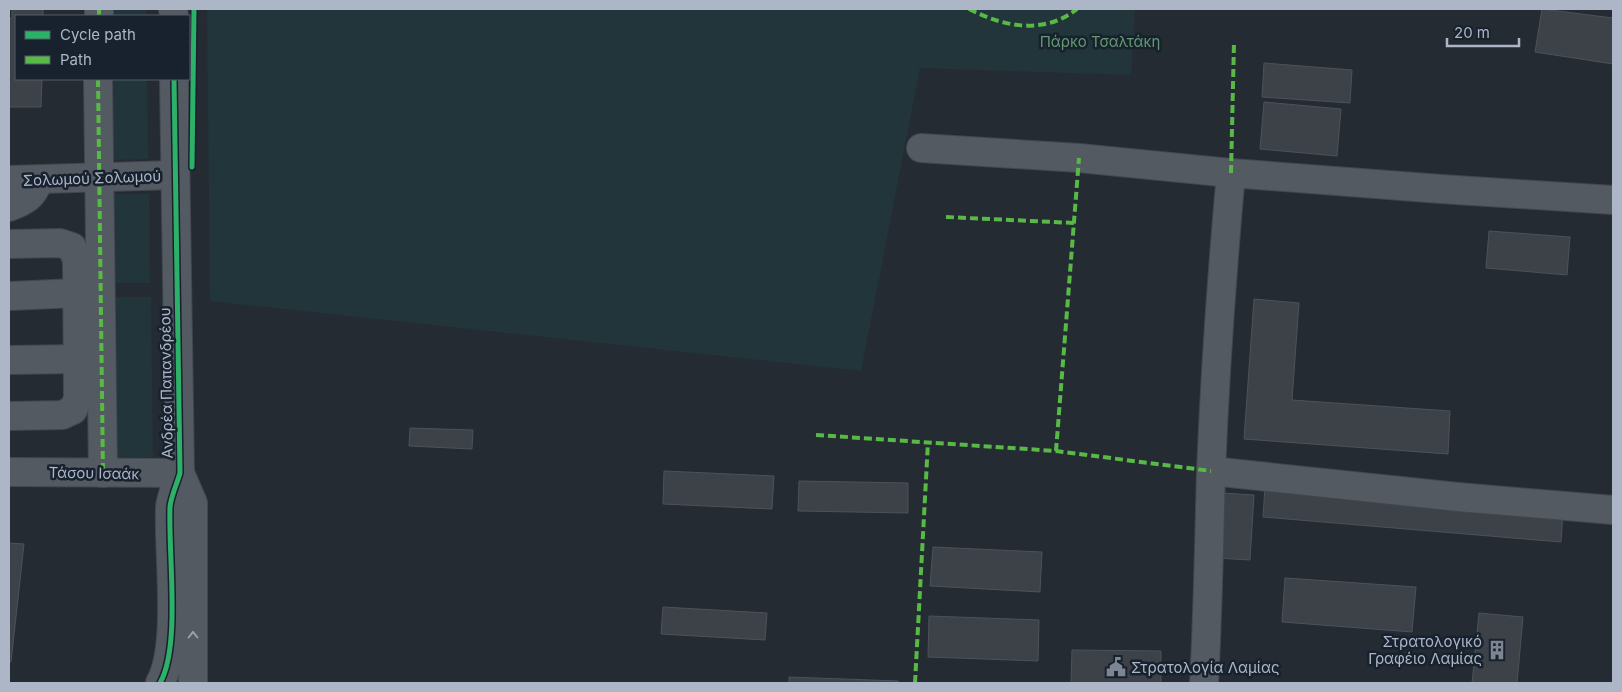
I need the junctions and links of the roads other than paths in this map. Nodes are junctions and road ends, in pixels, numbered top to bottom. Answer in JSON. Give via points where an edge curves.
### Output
{"nodes":[{"id":1,"x":98,"y":80,"type":"edge"},
{"id":2,"x":174,"y":80,"type":"edge"},
{"id":3,"x":922,"y":148,"type":"dead end"},
{"id":4,"x":1231,"y":173,"type":"junction"},
{"id":5,"x":175,"y":175,"type":"junction"},
{"id":6,"x":98,"y":178,"type":"junction"},
{"id":7,"x":9,"y":180,"type":"edge"},
{"id":8,"x":38,"y":180,"type":"junction"},
{"id":9,"x":1613,"y":200,"type":"edge"},
{"id":10,"x":9,"y":207,"type":"edge"},
{"id":11,"x":9,"y":244,"type":"edge"},
{"id":12,"x":77,"y":293,"type":"junction"},
{"id":13,"x":9,"y":296,"type":"edge"},
{"id":14,"x":78,"y":359,"type":"junction"},
{"id":15,"x":9,"y":360,"type":"edge"},
{"id":16,"x":9,"y":416,"type":"edge"},
{"id":17,"x":1211,"y":471,"type":"junction"},
{"id":18,"x":9,"y":472,"type":"edge"},
{"id":19,"x":102,"y":473,"type":"junction"},
{"id":20,"x":180,"y":474,"type":"junction"},
{"id":21,"x":1613,"y":510,"type":"edge"},
{"id":22,"x":160,"y":683,"type":"edge"},
{"id":23,"x":193,"y":683,"type":"edge"},
{"id":24,"x":1204,"y":683,"type":"edge"}],
"edges":[{"from":1,"to":6,"type":"street"},
{"from":2,"to":5,"type":"street","name":"Ανδρέα Παπανδρέου"},
{"from":3,"to":4,"type":"street","via":[[1079,158]]},
{"from":4,"to":9,"type":"street"},
{"from":4,"to":17,"type":"street"},
{"from":5,"to":6,"type":"street","name":"Σολωμού Σολωμού"},
{"from":5,"to":20,"type":"street","name":"Ανδρέα Παπανδρέου"},
{"from":6,"to":8,"type":"street","name":"Σολωμού Σολωμού"},
{"from":6,"to":19,"type":"street"},
{"from":7,"to":8,"type":"street","name":"Σολωμού Σολωμού"},
{"from":8,"to":10,"type":"street","via":[[35,192]]},
{"from":11,"to":12,"type":"street","via":[[60,243],[72,247],[77,260]]},
{"from":12,"to":13,"type":"street"},
{"from":12,"to":14,"type":"street"},
{"from":14,"to":15,"type":"street"},
{"from":14,"to":16,"type":"street","via":[[78,399],[73,410],[62,415]]},
{"from":17,"to":21,"type":"street"},
{"from":17,"to":24,"type":"street"},
{"from":18,"to":19,"type":"street","name":"Τάσου Ισαάκ"},
{"from":19,"to":20,"type":"street","name":"Τάσου Ισαάκ"},
{"from":20,"to":22,"type":"street","name":"Ανδρέα Παπανδρέου","via":[[170,504],[171,632],[166,672]]},
{"from":23,"to":20,"type":"street","name":"Ανδρέα Παπανδρέου","one_way":true,"via":[[193,503]]}]}
